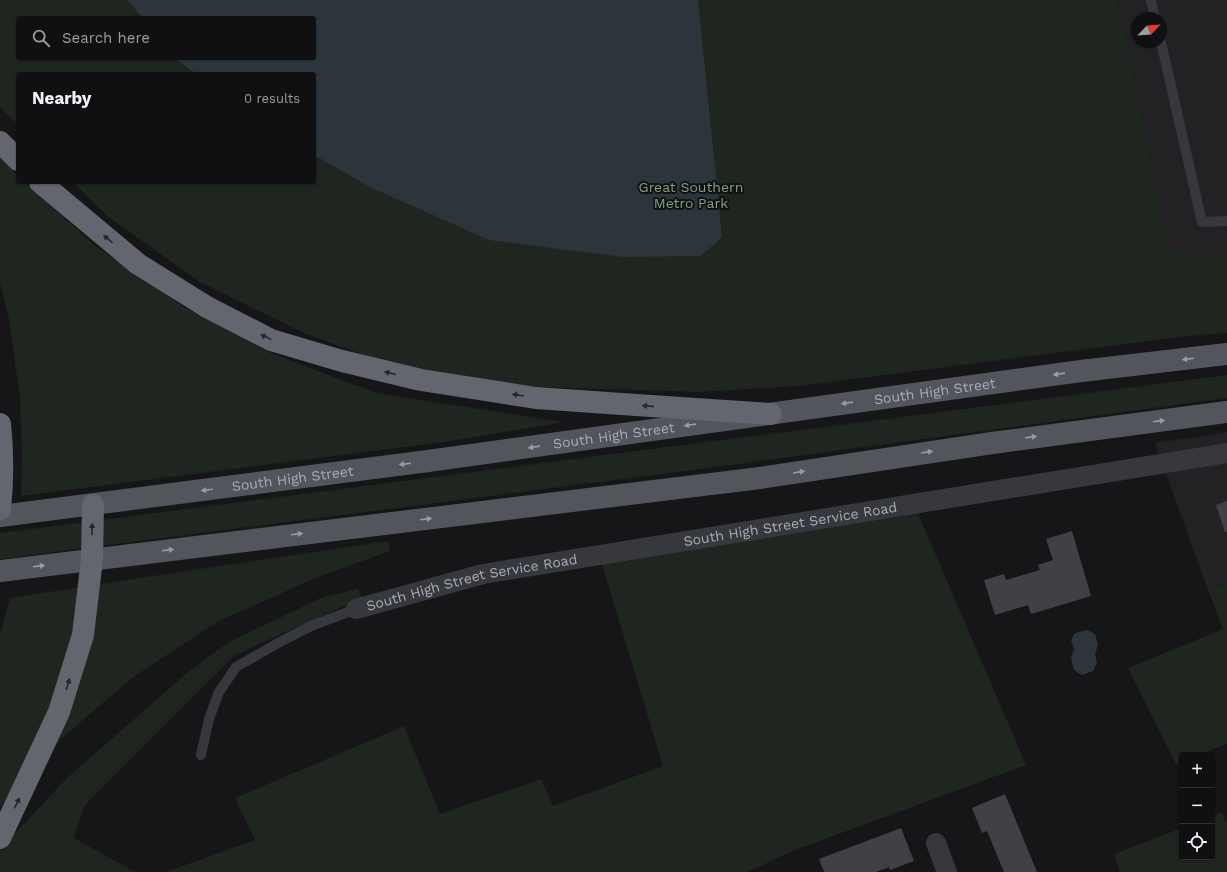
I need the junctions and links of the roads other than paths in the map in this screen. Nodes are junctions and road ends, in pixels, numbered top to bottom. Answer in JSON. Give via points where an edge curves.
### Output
{"nodes":[{"id":1,"x":1151,"y":0,"type":"edge"},
{"id":2,"x":1154,"y":12,"type":"edge"},
{"id":3,"x":1162,"y":48,"type":"edge"},
{"id":4,"x":0,"y":142,"type":"edge"},
{"id":5,"x":16,"y":158,"type":"edge"},
{"id":6,"x":42,"y":184,"type":"edge"},
{"id":7,"x":1227,"y":221,"type":"edge"},
{"id":8,"x":1227,"y":354,"type":"edge"},
{"id":9,"x":1227,"y":412,"type":"edge"},
{"id":10,"x":771,"y":414,"type":"junction"},
{"id":11,"x":1,"y":434,"type":"edge"},
{"id":12,"x":1227,"y":453,"type":"edge"},
{"id":13,"x":93,"y":504,"type":"junction"},
{"id":14,"x":0,"y":509,"type":"edge"},
{"id":15,"x":0,"y":516,"type":"edge"},
{"id":16,"x":92,"y":560,"type":"junction"},
{"id":17,"x":0,"y":571,"type":"edge"},
{"id":18,"x":356,"y":609,"type":"joint"},
{"id":19,"x":201,"y":755,"type":"dead end"},
{"id":20,"x":0,"y":838,"type":"edge"},
{"id":21,"x":936,"y":843,"type":"dead end"},
{"id":22,"x":947,"y":872,"type":"edge"}],
"edges":[{"from":1,"to":2,"type":"lane"},
{"from":3,"to":7,"type":"lane","via":[[1202,222]]},
{"from":4,"to":5,"type":"highway"},
{"from":10,"to":6,"type":"highway","one_way":true,"via":[[528,396],[421,380],[271,340],[207,307],[138,264]]},
{"from":8,"to":10,"type":"main road","name":"South High Street","one_way":true,"via":[[1081,371]]},
{"from":16,"to":9,"type":"main road","one_way":true,"via":[[760,478],[992,443]]},
{"from":10,"to":13,"type":"main road","name":"South High Street","one_way":true,"via":[[428,462]]},
{"from":11,"to":14,"type":"highway"},
{"from":12,"to":18,"type":"street","name":"South High Street Service Road","via":[[483,574]]},
{"from":13,"to":15,"type":"main road","name":"South High Street"},
{"from":16,"to":13,"type":"highway","one_way":true},
{"from":17,"to":16,"type":"main road","one_way":true},
{"from":20,"to":16,"type":"highway","one_way":true,"via":[[59,712],[83,635]]},
{"from":18,"to":19,"type":"lane","via":[[311,626],[236,667],[220,692],[209,719]]},
{"from":21,"to":22,"type":"street"}]}
